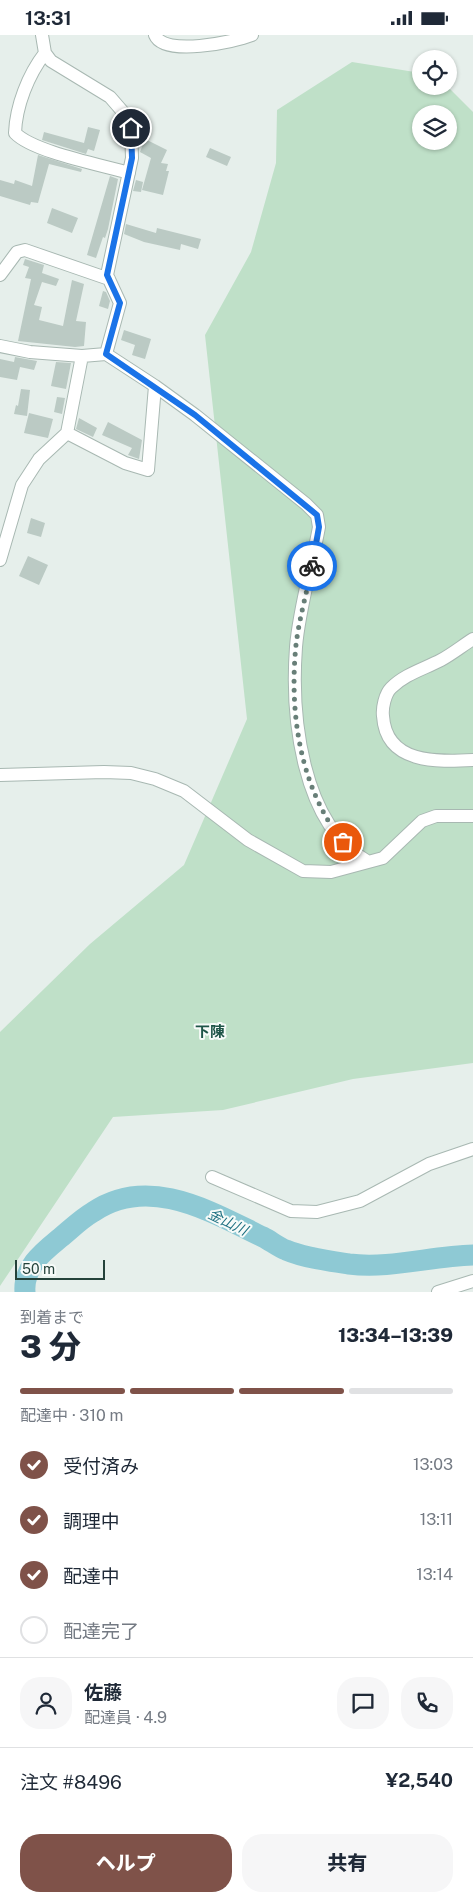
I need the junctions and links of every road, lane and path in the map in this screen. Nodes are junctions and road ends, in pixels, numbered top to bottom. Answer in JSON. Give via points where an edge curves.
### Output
{"nodes":[{"id":1,"x":42,"y":35,"type":"edge"},
{"id":2,"x":155,"y":35,"type":"edge"},
{"id":3,"x":252,"y":35,"type":"edge"},
{"id":4,"x":44,"y":53,"type":"junction"},
{"id":5,"x":129,"y":173,"type":"junction"},
{"id":6,"x":0,"y":275,"type":"edge"},
{"id":7,"x":109,"y":279,"type":"junction"},
{"id":8,"x":0,"y":346,"type":"edge"},
{"id":9,"x":106,"y":354,"type":"junction"},
{"id":10,"x":82,"y":356,"type":"junction"},
{"id":11,"x":155,"y":386,"type":"junction"},
{"id":12,"x":67,"y":433,"type":"junction"},
{"id":13,"x":0,"y":560,"type":"edge"},
{"id":14,"x":473,"y":639,"type":"edge"},
{"id":15,"x":473,"y":760,"type":"edge"},
{"id":16,"x":0,"y":775,"type":"edge"},
{"id":17,"x":473,"y":816,"type":"edge"},
{"id":18,"x":367,"y":861,"type":"junction"},
{"id":19,"x":473,"y":1149,"type":"edge"},
{"id":20,"x":212,"y":1177,"type":"dead end"},
{"id":21,"x":473,"y":1281,"type":"edge"},
{"id":22,"x":438,"y":1292,"type":"edge"}],
"edges":[{"from":1,"to":4,"type":"street"},
{"from":2,"to":3,"type":"street","via":[[164,45],[175,47],[236,42]]},
{"from":4,"to":5,"type":"street","via":[[51,61],[110,97],[124,112],[131,128]]},
{"from":4,"to":5,"type":"street","via":[[33,69],[15,133],[51,151]]},
{"from":5,"to":7,"type":"street","via":[[107,275]]},
{"from":6,"to":7,"type":"street","via":[[17,252],[25,250]]},
{"from":7,"to":9,"type":"street","via":[[120,303]]},
{"from":8,"to":10,"type":"street"},
{"from":9,"to":10,"type":"street"},
{"from":9,"to":11,"type":"street"},
{"from":10,"to":12,"type":"street"},
{"from":11,"to":12,"type":"street","via":[[148,470],[125,463]]},
{"from":11,"to":18,"type":"street","via":[[317,515],[319,527],[296,645],[294,699],[304,765],[316,799],[334,831],[352,853]]},
{"from":12,"to":13,"type":"street","via":[[39,459],[22,485]]},
{"from":14,"to":15,"type":"street","via":[[443,659],[402,678],[389,689],[382,710],[384,728],[393,746],[415,757],[437,762]]},
{"from":16,"to":18,"type":"street","via":[[131,773],[184,791],[248,840],[303,871],[331,873]]},
{"from":17,"to":18,"type":"street","via":[[436,816],[422,821],[383,858]]},
{"from":19,"to":20,"type":"street","via":[[429,1164],[360,1201],[317,1212],[291,1211]]},
{"from":21,"to":22,"type":"street"}]}
